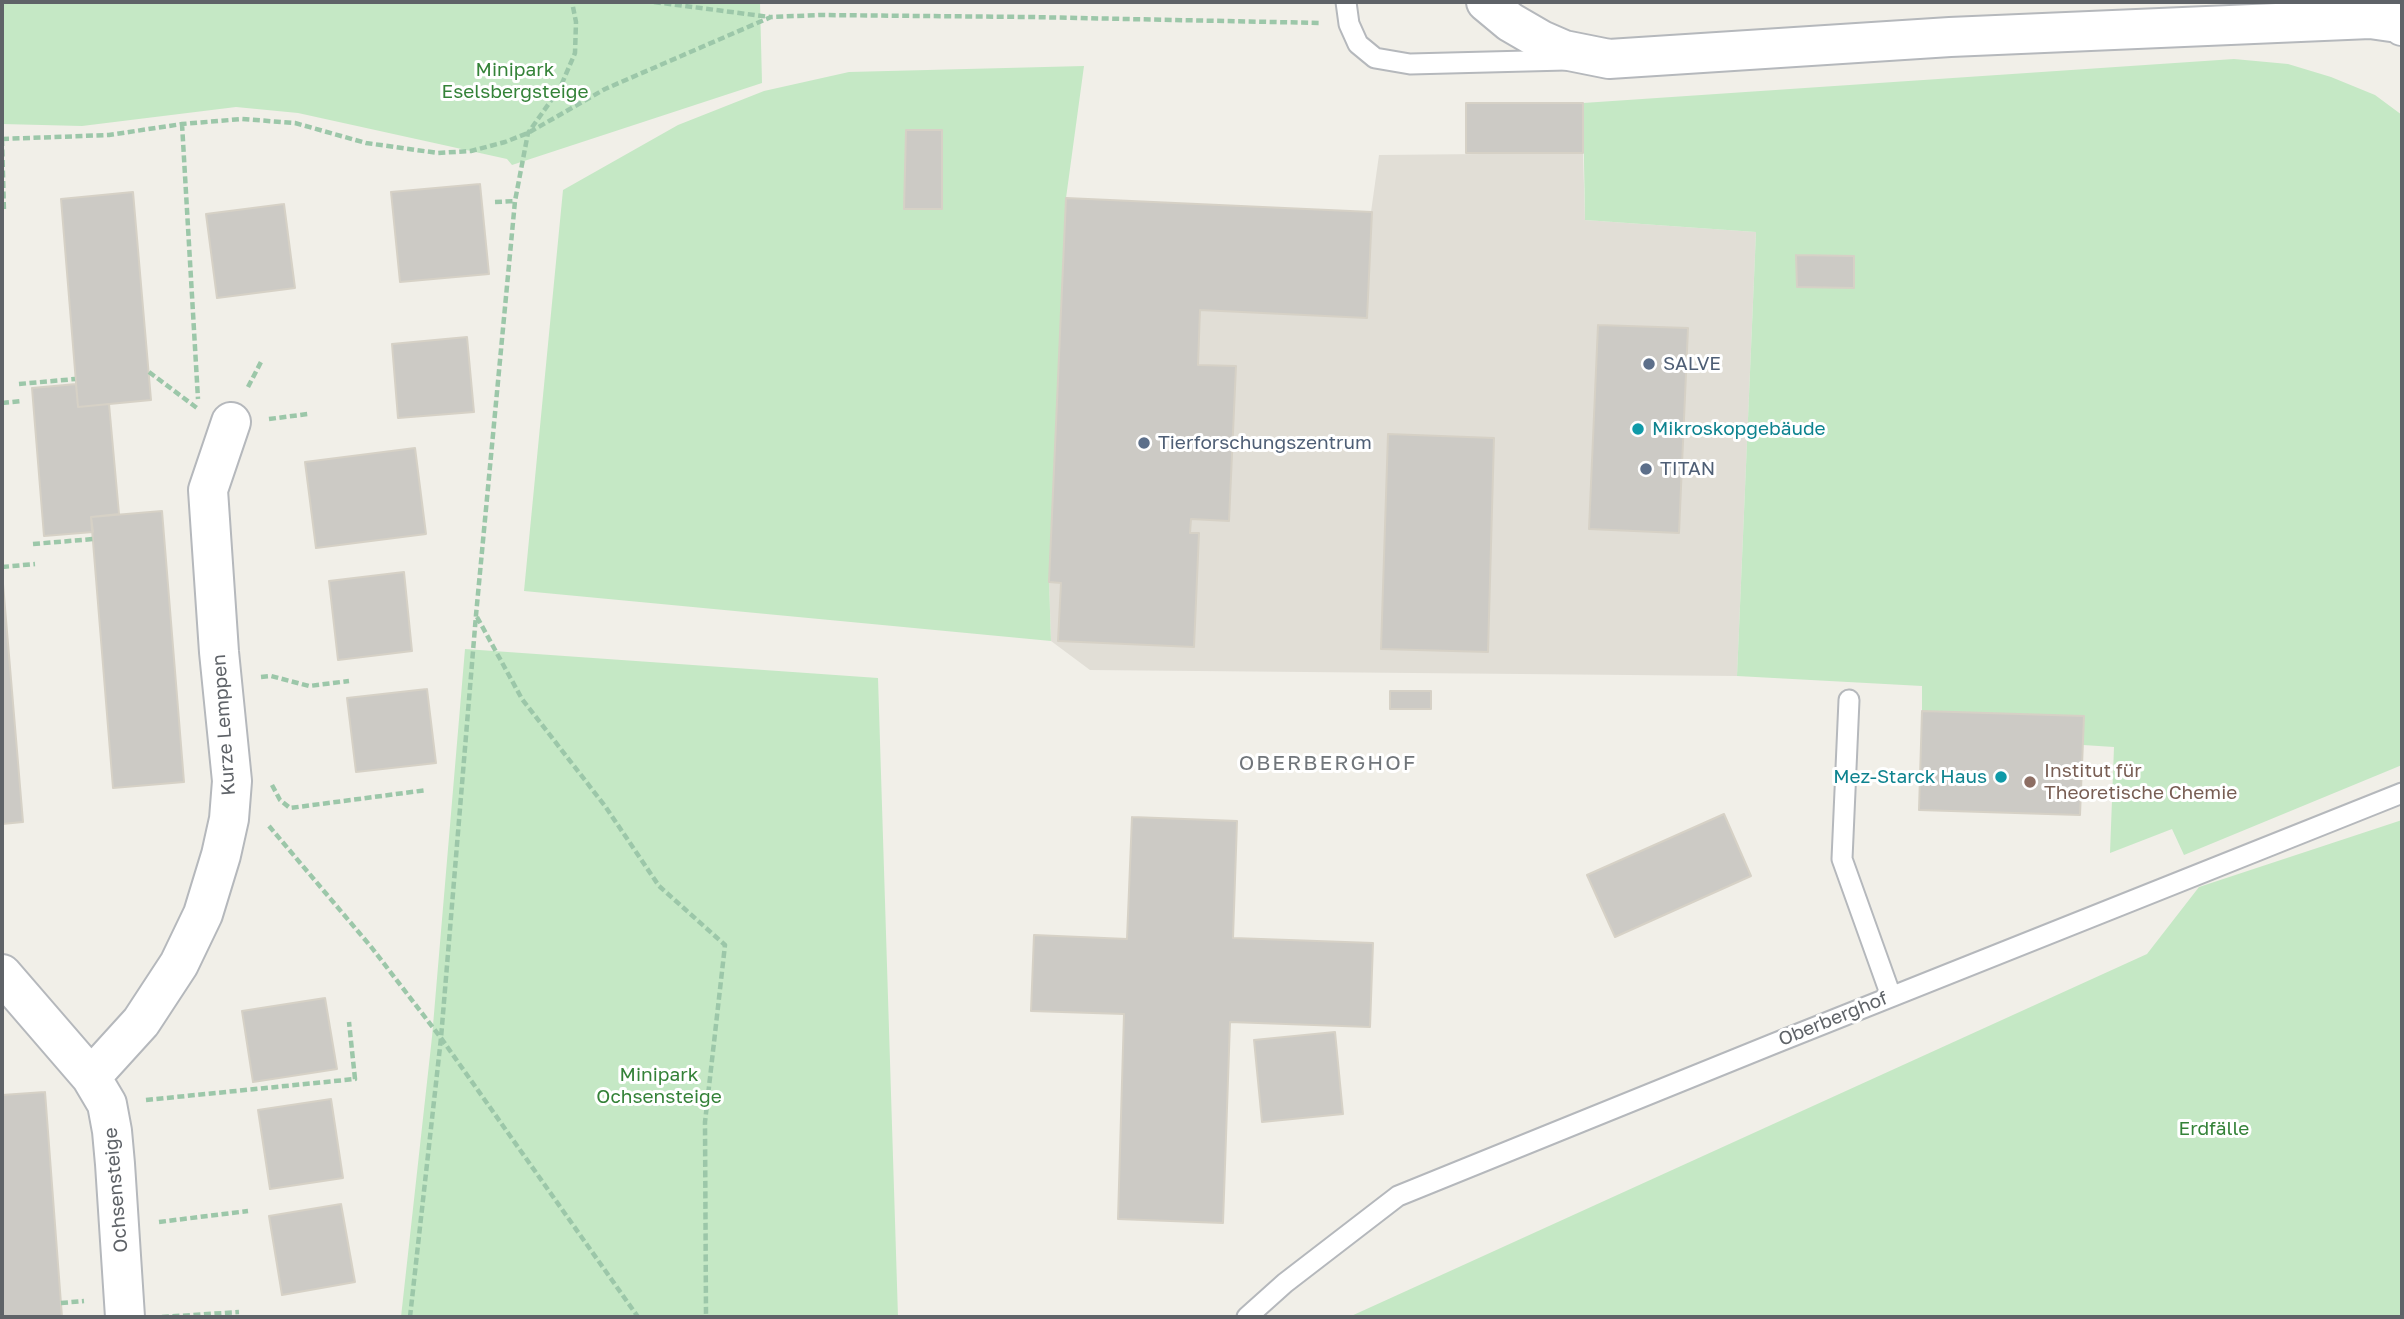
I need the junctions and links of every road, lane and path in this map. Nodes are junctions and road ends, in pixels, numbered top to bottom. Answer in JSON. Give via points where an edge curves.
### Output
{"nodes":[{"id":1,"x":572,"y":2,"type":"edge"},
{"id":2,"x":654,"y":2,"type":"edge"},
{"id":3,"x":1346,"y":2,"type":"edge"},
{"id":4,"x":1486,"y":2,"type":"edge"},
{"id":5,"x":771,"y":17,"type":"junction"},
{"id":6,"x":1349,"y":24,"type":"junction"},
{"id":7,"x":2402,"y":26,"type":"edge"},
{"id":8,"x":1609,"y":59,"type":"junction"},
{"id":9,"x":182,"y":124,"type":"junction"},
{"id":10,"x":528,"y":133,"type":"junction"},
{"id":11,"x":2,"y":139,"type":"edge"},
{"id":12,"x":516,"y":201,"type":"junction"},
{"id":13,"x":495,"y":202,"type":"dead end"},
{"id":14,"x":4,"y":212,"type":"dead end"},
{"id":15,"x":149,"y":372,"type":"dead end"},
{"id":16,"x":75,"y":379,"type":"dead end"},
{"id":17,"x":19,"y":384,"type":"dead end"},
{"id":18,"x":21,"y":401,"type":"dead end"},
{"id":19,"x":2,"y":402,"type":"edge"},
{"id":20,"x":214,"y":415,"type":"junction"},
{"id":21,"x":93,"y":539,"type":"dead end"},
{"id":22,"x":33,"y":544,"type":"dead end"},
{"id":23,"x":35,"y":564,"type":"dead end"},
{"id":24,"x":2,"y":567,"type":"edge"},
{"id":25,"x":476,"y":615,"type":"junction"},
{"id":26,"x":271,"y":676,"type":"dead end"},
{"id":27,"x":349,"y":681,"type":"dead end"},
{"id":28,"x":1849,"y":700,"type":"dead end"},
{"id":29,"x":232,"y":781,"type":"junction"},
{"id":30,"x":427,"y":790,"type":"dead end"},
{"id":31,"x":2402,"y":793,"type":"edge"},
{"id":32,"x":315,"y":804,"type":"dead end"},
{"id":33,"x":2,"y":974,"type":"edge"},
{"id":34,"x":1891,"y":996,"type":"junction"},
{"id":35,"x":349,"y":1022,"type":"dead end"},
{"id":36,"x":442,"y":1038,"type":"junction"},
{"id":37,"x":91,"y":1077,"type":"junction"},
{"id":38,"x":162,"y":1098,"type":"dead end"},
{"id":39,"x":248,"y":1211,"type":"dead end"},
{"id":40,"x":166,"y":1222,"type":"dead end"},
{"id":41,"x":239,"y":1311,"type":"dead end"},
{"id":42,"x":165,"y":1316,"type":"edge"},
{"id":43,"x":125,"y":1317,"type":"edge"},
{"id":44,"x":410,"y":1317,"type":"edge"},
{"id":45,"x":638,"y":1317,"type":"edge"},
{"id":46,"x":706,"y":1317,"type":"edge"},
{"id":47,"x":1247,"y":1317,"type":"edge"}],
"edges":[{"from":1,"to":10,"type":"path","via":[[575,53],[560,88]]},
{"from":2,"to":5,"type":"path"},
{"from":3,"to":6,"type":"lane"},
{"from":4,"to":8,"type":"street","via":[[1541,40]]},
{"from":5,"to":6,"type":"path"},
{"from":5,"to":10,"type":"path","via":[[605,89]]},
{"from":6,"to":8,"type":"lane","via":[[1358,44],[1375,58],[1410,64]]},
{"from":7,"to":8,"type":"street","via":[[2370,19],[1950,37]]},
{"from":9,"to":10,"type":"path","via":[[242,119],[295,123],[366,143],[438,153],[471,151]]},
{"from":9,"to":11,"type":"path","via":[[109,135]]},
{"from":9,"to":20,"type":"path"},
{"from":10,"to":12,"type":"path"},
{"from":11,"to":14,"type":"path"},
{"from":12,"to":13,"type":"path"},
{"from":12,"to":25,"type":"path"},
{"from":15,"to":20,"type":"path"},
{"from":16,"to":17,"type":"path"},
{"from":18,"to":19,"type":"path"},
{"from":20,"to":29,"type":"street","name":"Kurze Lemppen","via":[[208,490]]},
{"from":21,"to":22,"type":"path"},
{"from":23,"to":24,"type":"path"},
{"from":25,"to":36,"type":"path"},
{"from":25,"to":46,"type":"path","via":[[522,699],[606,806],[659,886],[725,945],[705,1122]]},
{"from":26,"to":27,"type":"path","via":[[309,686]]},
{"from":28,"to":34,"type":"lane","via":[[1842,859]]},
{"from":29,"to":36,"type":"path"},
{"from":29,"to":37,"type":"street","name":"Kurze Lemppen","via":[[229,819],[203,914],[179,964],[141,1022]]},
{"from":30,"to":32,"type":"path"},
{"from":31,"to":34,"type":"lane","name":"Oberberghof"},
{"from":33,"to":37,"type":"street","name":"Ochsensteige"},
{"from":34,"to":47,"type":"lane","name":"Oberberghof","via":[[1398,1196]]},
{"from":35,"to":38,"type":"path","via":[[355,1079]]},
{"from":36,"to":44,"type":"path"},
{"from":36,"to":45,"type":"path"},
{"from":37,"to":43,"type":"street","name":"Ochsensteige","via":[[107,1104],[112,1131]]},
{"from":39,"to":40,"type":"path"},
{"from":41,"to":42,"type":"path"}]}
